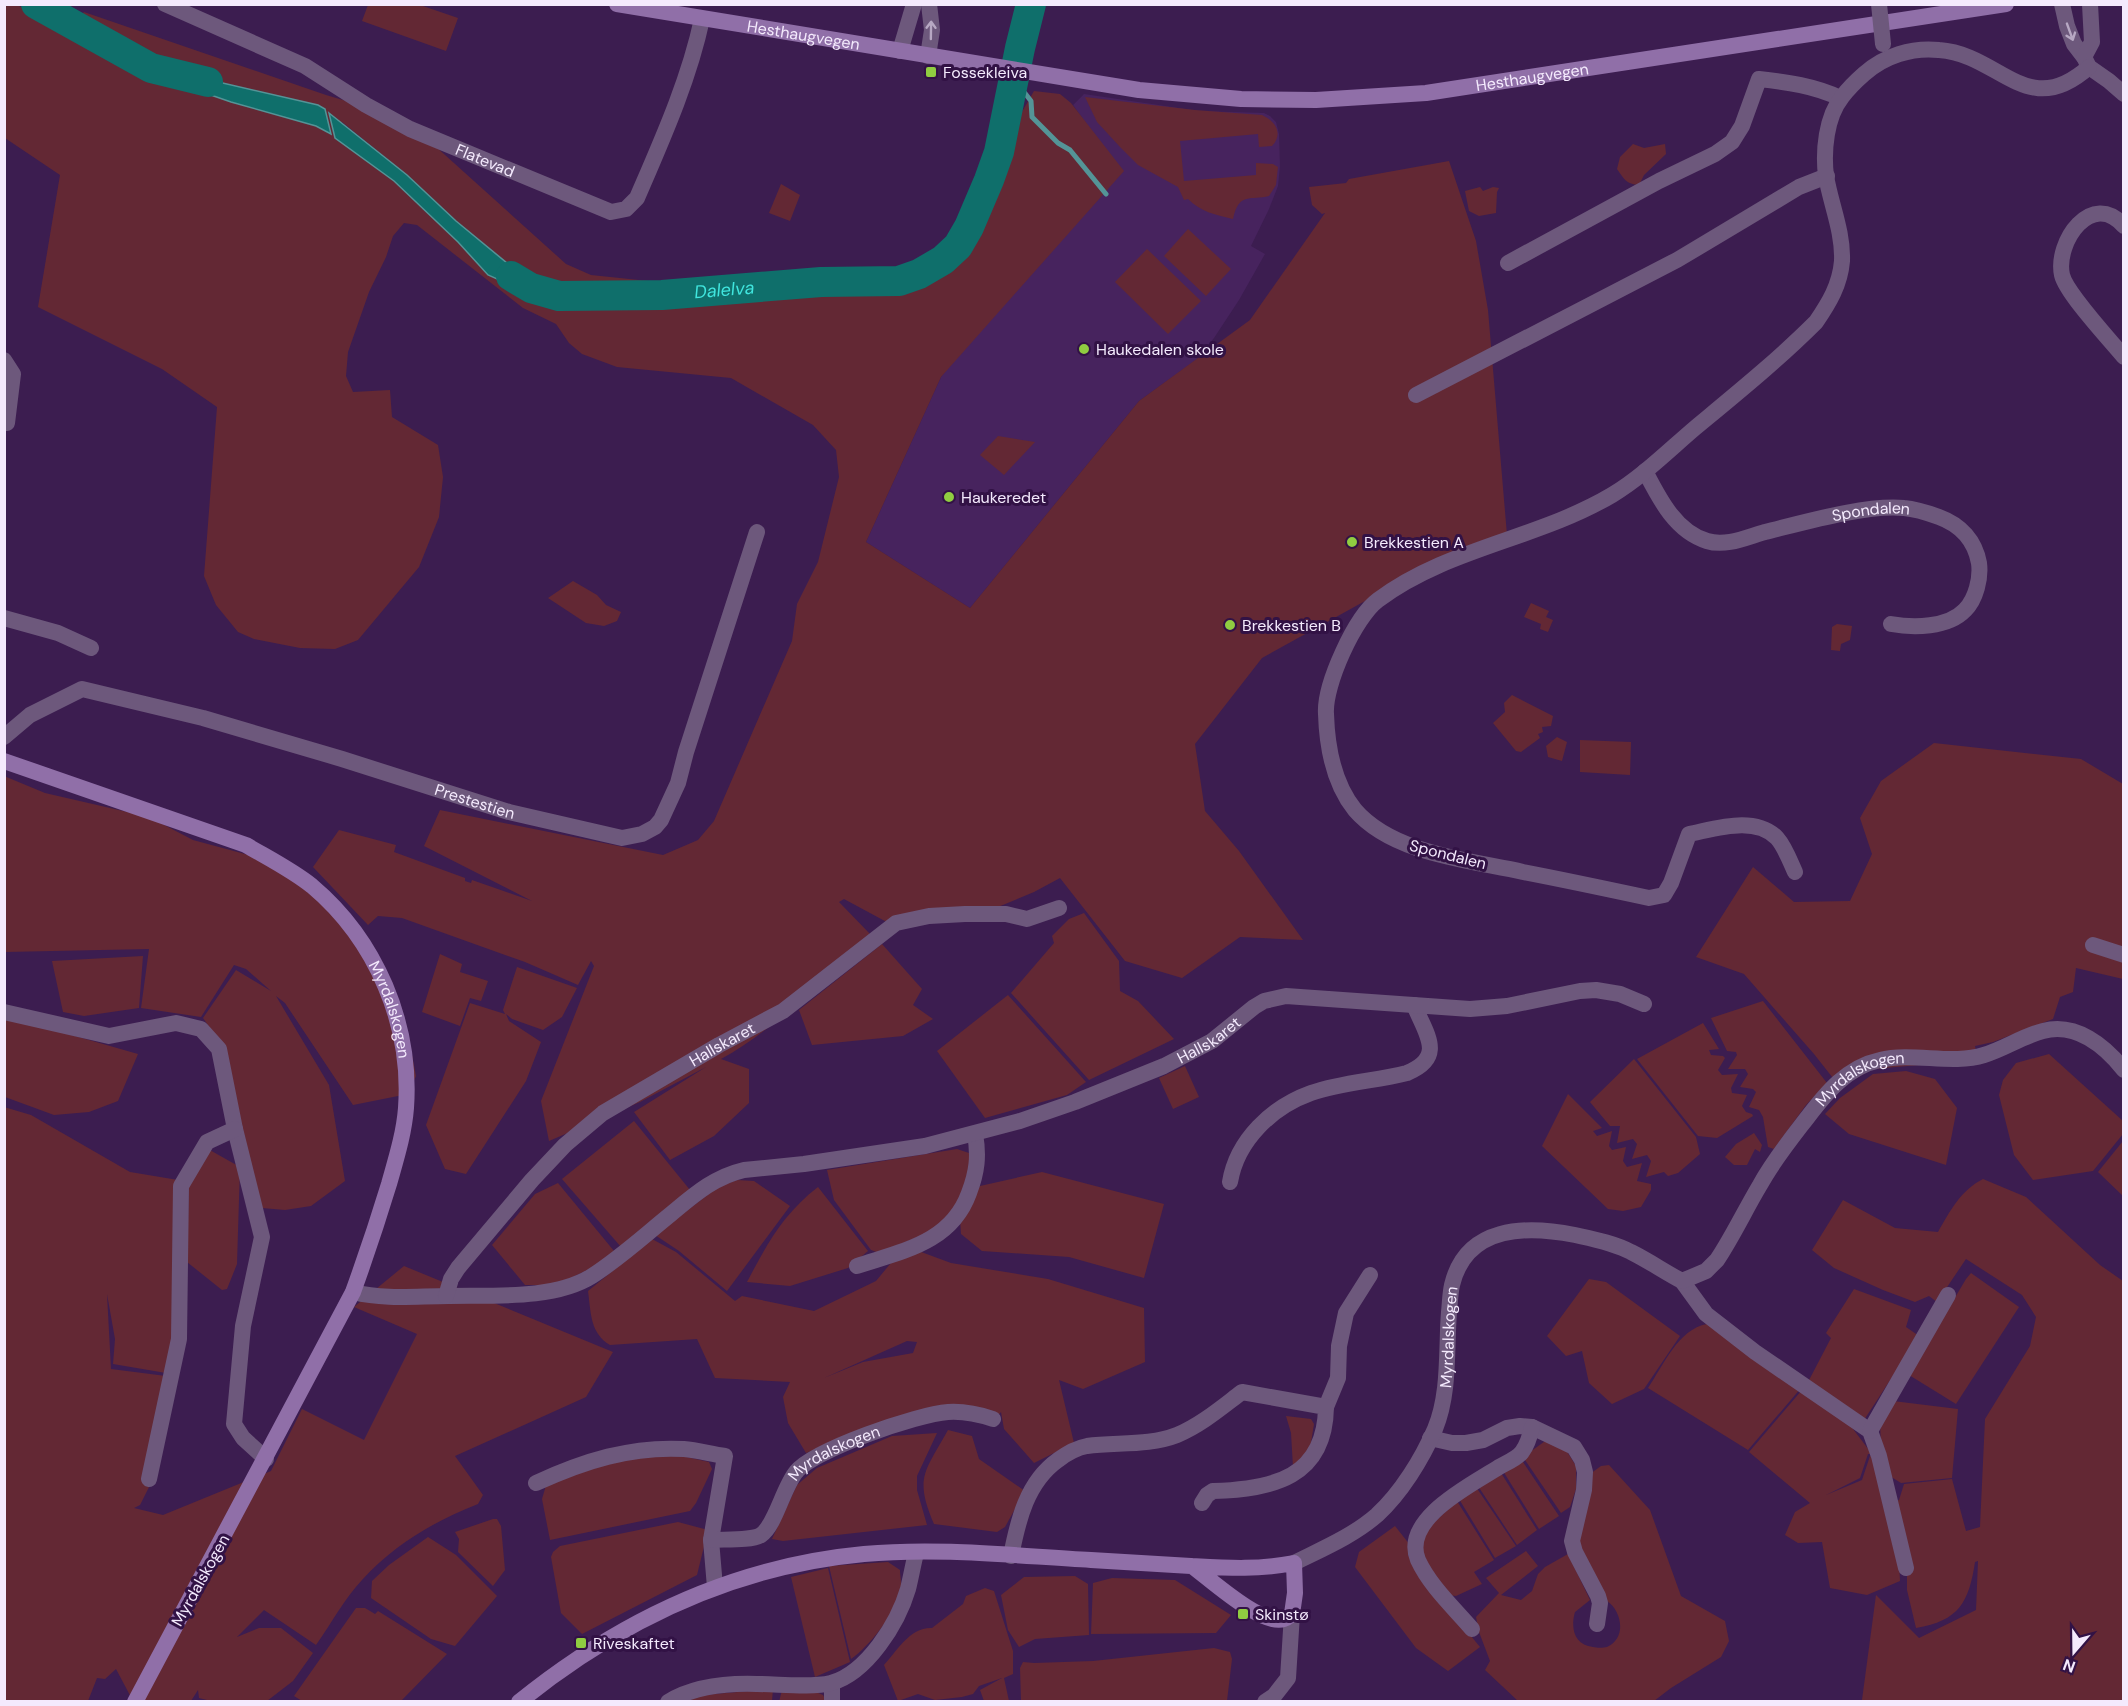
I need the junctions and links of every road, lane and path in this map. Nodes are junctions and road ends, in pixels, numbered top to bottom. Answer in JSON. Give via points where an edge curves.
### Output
{"nodes":[{"id":1,"x":165,"y":4,"type":"edge"},
{"id":2,"x":617,"y":4,"type":"edge"},
{"id":3,"x":914,"y":4,"type":"edge"},
{"id":4,"x":929,"y":4,"type":"edge"},
{"id":5,"x":1879,"y":4,"type":"edge"},
{"id":6,"x":2006,"y":4,"type":"edge"},
{"id":7,"x":2062,"y":4,"type":"edge"},
{"id":8,"x":2090,"y":4,"type":"edge"},
{"id":9,"x":702,"y":19,"type":"junction"},
{"id":10,"x":900,"y":51,"type":"junction"},
{"id":11,"x":1884,"y":51,"type":"junction"},
{"id":12,"x":928,"y":56,"type":"junction"},
{"id":13,"x":2087,"y":62,"type":"junction"},
{"id":14,"x":2124,"y":94,"type":"edge"},
{"id":15,"x":1840,"y":99,"type":"junction"},
{"id":16,"x":1827,"y":176,"type":"junction"},
{"id":17,"x":2124,"y":225,"type":"edge"},
{"id":18,"x":1508,"y":263,"type":"dead end"},
{"id":19,"x":2124,"y":357,"type":"edge"},
{"id":20,"x":4,"y":360,"type":"edge"},
{"id":21,"x":1416,"y":395,"type":"dead end"},
{"id":22,"x":7,"y":423,"type":"dead end"},
{"id":23,"x":1645,"y":471,"type":"junction"},
{"id":24,"x":757,"y":532,"type":"dead end"},
{"id":25,"x":4,"y":618,"type":"edge"},
{"id":26,"x":1891,"y":624,"type":"dead end"},
{"id":27,"x":91,"y":648,"type":"dead end"},
{"id":28,"x":4,"y":737,"type":"edge"},
{"id":29,"x":4,"y":761,"type":"edge"},
{"id":30,"x":1795,"y":872,"type":"dead end"},
{"id":31,"x":1059,"y":908,"type":"dead end"},
{"id":32,"x":2093,"y":945,"type":"dead end"},
{"id":33,"x":2124,"y":955,"type":"edge"},
{"id":34,"x":1644,"y":1004,"type":"dead end"},
{"id":35,"x":1414,"y":1005,"type":"junction"},
{"id":36,"x":4,"y":1012,"type":"edge"},
{"id":37,"x":2121,"y":1062,"type":"edge"},
{"id":38,"x":235,"y":1129,"type":"junction"},
{"id":39,"x":975,"y":1134,"type":"junction"},
{"id":40,"x":1230,"y":1182,"type":"dead end"},
{"id":41,"x":857,"y":1266,"type":"dead end"},
{"id":42,"x":1370,"y":1275,"type":"dead end"},
{"id":43,"x":1682,"y":1281,"type":"junction"},
{"id":44,"x":354,"y":1292,"type":"junction"},
{"id":45,"x":1948,"y":1294,"type":"dead end"},
{"id":46,"x":446,"y":1296,"type":"junction"},
{"id":47,"x":1326,"y":1407,"type":"junction"},
{"id":48,"x":993,"y":1419,"type":"dead end"},
{"id":49,"x":1532,"y":1427,"type":"junction"},
{"id":50,"x":1870,"y":1431,"type":"junction"},
{"id":51,"x":1430,"y":1438,"type":"junction"},
{"id":52,"x":266,"y":1459,"type":"junction"},
{"id":53,"x":149,"y":1479,"type":"dead end"},
{"id":54,"x":536,"y":1482,"type":"dead end"},
{"id":55,"x":1202,"y":1503,"type":"dead end"},
{"id":56,"x":711,"y":1540,"type":"junction"},
{"id":57,"x":916,"y":1553,"type":"junction"},
{"id":58,"x":1011,"y":1556,"type":"junction"},
{"id":59,"x":1294,"y":1563,"type":"junction"},
{"id":60,"x":1192,"y":1566,"type":"junction"},
{"id":61,"x":1906,"y":1568,"type":"dead end"},
{"id":62,"x":715,"y":1587,"type":"junction"},
{"id":63,"x":1292,"y":1614,"type":"junction"},
{"id":64,"x":1597,"y":1624,"type":"dead end"},
{"id":65,"x":1472,"y":1629,"type":"dead end"},
{"id":66,"x":832,"y":1683,"type":"junction"},
{"id":67,"x":135,"y":1701,"type":"edge"},
{"id":68,"x":519,"y":1701,"type":"edge"},
{"id":69,"x":668,"y":1701,"type":"edge"},
{"id":70,"x":832,"y":1701,"type":"edge"},
{"id":71,"x":1265,"y":1701,"type":"edge"}],
"edges":[{"from":1,"to":9,"type":"street","name":"Flatevad","via":[[305,66],[410,129],[610,212],[626,209],[637,198],[674,107]]},
{"from":2,"to":9,"type":"main road","name":"Hesthaugvegen"},
{"from":3,"to":10,"type":"street"},
{"from":12,"to":4,"type":"street","one_way":true,"via":[[932,30]]},
{"from":5,"to":11,"type":"street","bridge":true},
{"from":6,"to":12,"type":"main road","name":"Hesthaugvegen","via":[[1426,93],[1359,98],[1218,98],[1139,90]]},
{"from":7,"to":13,"type":"street","one_way":true,"via":[[2074,44]]},
{"from":8,"to":13,"type":"street","via":[[2092,42]]},
{"from":9,"to":10,"type":"main road","name":"Hesthaugvegen"},
{"from":10,"to":12,"type":"main road","name":"Hesthaugvegen"},
{"from":11,"to":13,"type":"street","name":"Spondalen","via":[[1951,51],[1979,61],[2024,86],[2040,89],[2070,81]]},
{"from":11,"to":15,"type":"street","name":"Spondalen"},
{"from":13,"to":14,"type":"street"},
{"from":15,"to":16,"type":"street","name":"Spondalen","via":[[1827,133]]},
{"from":15,"to":18,"type":"street","via":[[1828,92],[1759,79],[1732,142]]},
{"from":16,"to":21,"type":"street","via":[[1799,187],[1677,260]]},
{"from":16,"to":23,"type":"street","name":"Spondalen","via":[[1842,259],[1840,279],[1826,307],[1799,339]]},
{"from":17,"to":19,"type":"street","via":[[2112,216],[2088,216],[2074,227],[2061,262],[2069,290]]},
{"from":20,"to":22,"type":"street","via":[[13,374]]},
{"from":23,"to":26,"type":"street","name":"Spondalen","via":[[1674,518],[1708,541],[1726,543],[1885,507],[1924,511],[1945,519],[1972,542],[1979,566],[1976,592],[1955,618],[1905,626]]},
{"from":23,"to":30,"type":"street","name":"Spondalen","via":[[1585,509],[1414,576],[1375,602],[1340,659],[1325,707],[1337,777],[1355,810],[1372,825],[1406,844],[1649,898],[1664,895],[1689,834],[1731,826],[1750,826],[1776,837]]},
{"from":24,"to":28,"type":"street","name":"Prestestien","via":[[678,783],[661,820],[642,834],[622,838],[509,812],[214,722],[82,689],[30,715]]},
{"from":25,"to":27,"type":"street","via":[[58,633]]},
{"from":29,"to":44,"type":"main road","name":"Myrdalskogen","via":[[246,845],[310,885],[363,942],[395,1012],[406,1072],[406,1109],[392,1173]]},
{"from":31,"to":46,"type":"street","name":"Hallskaret","via":[[1027,919],[1006,914],[965,914],[896,923],[783,1011],[620,1101],[586,1127],[532,1180],[458,1268]]},
{"from":32,"to":33,"type":"street"},
{"from":34,"to":35,"type":"street","name":"Hallskaret","via":[[1596,990],[1491,1008]]},
{"from":35,"to":39,"type":"street","name":"Hallskaret","via":[[1297,996],[1275,998],[1254,1007],[1212,1041],[1164,1066],[1076,1102]]},
{"from":35,"to":40,"type":"street","via":[[1431,1046],[1425,1063],[1407,1073],[1310,1094],[1282,1108],[1240,1148]]},
{"from":36,"to":38,"type":"street","via":[[109,1036],[176,1023],[201,1029],[219,1049]]},
{"from":37,"to":43,"type":"street","name":"Myrdalskogen","via":[[2095,1041],[2058,1028],[1982,1056],[1898,1057],[1861,1066],[1825,1095],[1775,1159],[1717,1260],[1706,1271]]},
{"from":38,"to":52,"type":"street","via":[[262,1237],[243,1326],[234,1424]]},
{"from":38,"to":53,"type":"street","via":[[207,1142],[181,1186],[179,1339]]},
{"from":39,"to":41,"type":"street","via":[[975,1178],[952,1224],[918,1246]]},
{"from":39,"to":46,"type":"street","name":"Hallskaret","via":[[883,1153],[730,1173],[708,1185],[580,1282],[522,1294]]},
{"from":42,"to":47,"type":"street","via":[[1346,1313],[1338,1378]]},
{"from":43,"to":50,"type":"street","name":"Myrdalskogen","via":[[1712,1320]]},
{"from":43,"to":51,"type":"street","name":"Myrdalskogen","via":[[1629,1251],[1592,1238],[1532,1230],[1505,1231],[1485,1239],[1458,1266],[1451,1286],[1446,1374]]},
{"from":44,"to":46,"type":"street","name":"Hallskaret","via":[[374,1297]]},
{"from":44,"to":52,"type":"main road","name":"Myrdalskogen"},
{"from":45,"to":50,"type":"street"},
{"from":47,"to":55,"type":"street","via":[[1321,1444],[1300,1469],[1261,1487],[1213,1491]]},
{"from":47,"to":58,"type":"street","via":[[1242,1392],[1177,1435],[1154,1441],[1084,1446],[1067,1453],[1050,1465],[1026,1500]]},
{"from":48,"to":56,"type":"street","name":"Myrdalskogen","via":[[947,1412],[852,1441],[803,1464],[784,1489],[770,1525],[758,1537]]},
{"from":49,"to":51,"type":"street","via":[[1507,1428],[1483,1440],[1466,1443]]},
{"from":49,"to":64,"type":"street","via":[[1574,1447],[1582,1460],[1584,1490],[1572,1541],[1598,1596]]},
{"from":49,"to":65,"type":"street","via":[[1530,1440],[1521,1454],[1433,1512],[1417,1536],[1419,1561]]},
{"from":50,"to":61,"type":"street"},
{"from":51,"to":59,"type":"street","name":"Myrdalskogen","via":[[1395,1496],[1376,1515],[1349,1535]]},
{"from":52,"to":67,"type":"main road","name":"Myrdalskogen"},
{"from":54,"to":56,"type":"street","via":[[591,1460],[629,1451],[685,1449],[725,1456]]},
{"from":56,"to":62,"type":"street"},
{"from":57,"to":58,"type":"main road","name":"Myrdalskogen"},
{"from":57,"to":62,"type":"main road","name":"Myrdalskogen","via":[[865,1554],[801,1563]]},
{"from":57,"to":66,"type":"street","via":[[907,1591],[875,1651],[856,1669]]},
{"from":58,"to":60,"type":"main road","name":"Myrdalskogen"},
{"from":59,"to":60,"type":"main road","name":"Myrdalskogen","via":[[1265,1569]]},
{"from":59,"to":63,"type":"main road"},
{"from":60,"to":63,"type":"main road","via":[[1254,1612],[1272,1620],[1284,1620]]},
{"from":62,"to":68,"type":"main road","name":"Myrdalskogen","via":[[596,1645]]},
{"from":63,"to":71,"type":"street","via":[[1288,1678]]},
{"from":66,"to":69,"type":"street","via":[[729,1684]]},
{"from":66,"to":70,"type":"street"}]}
